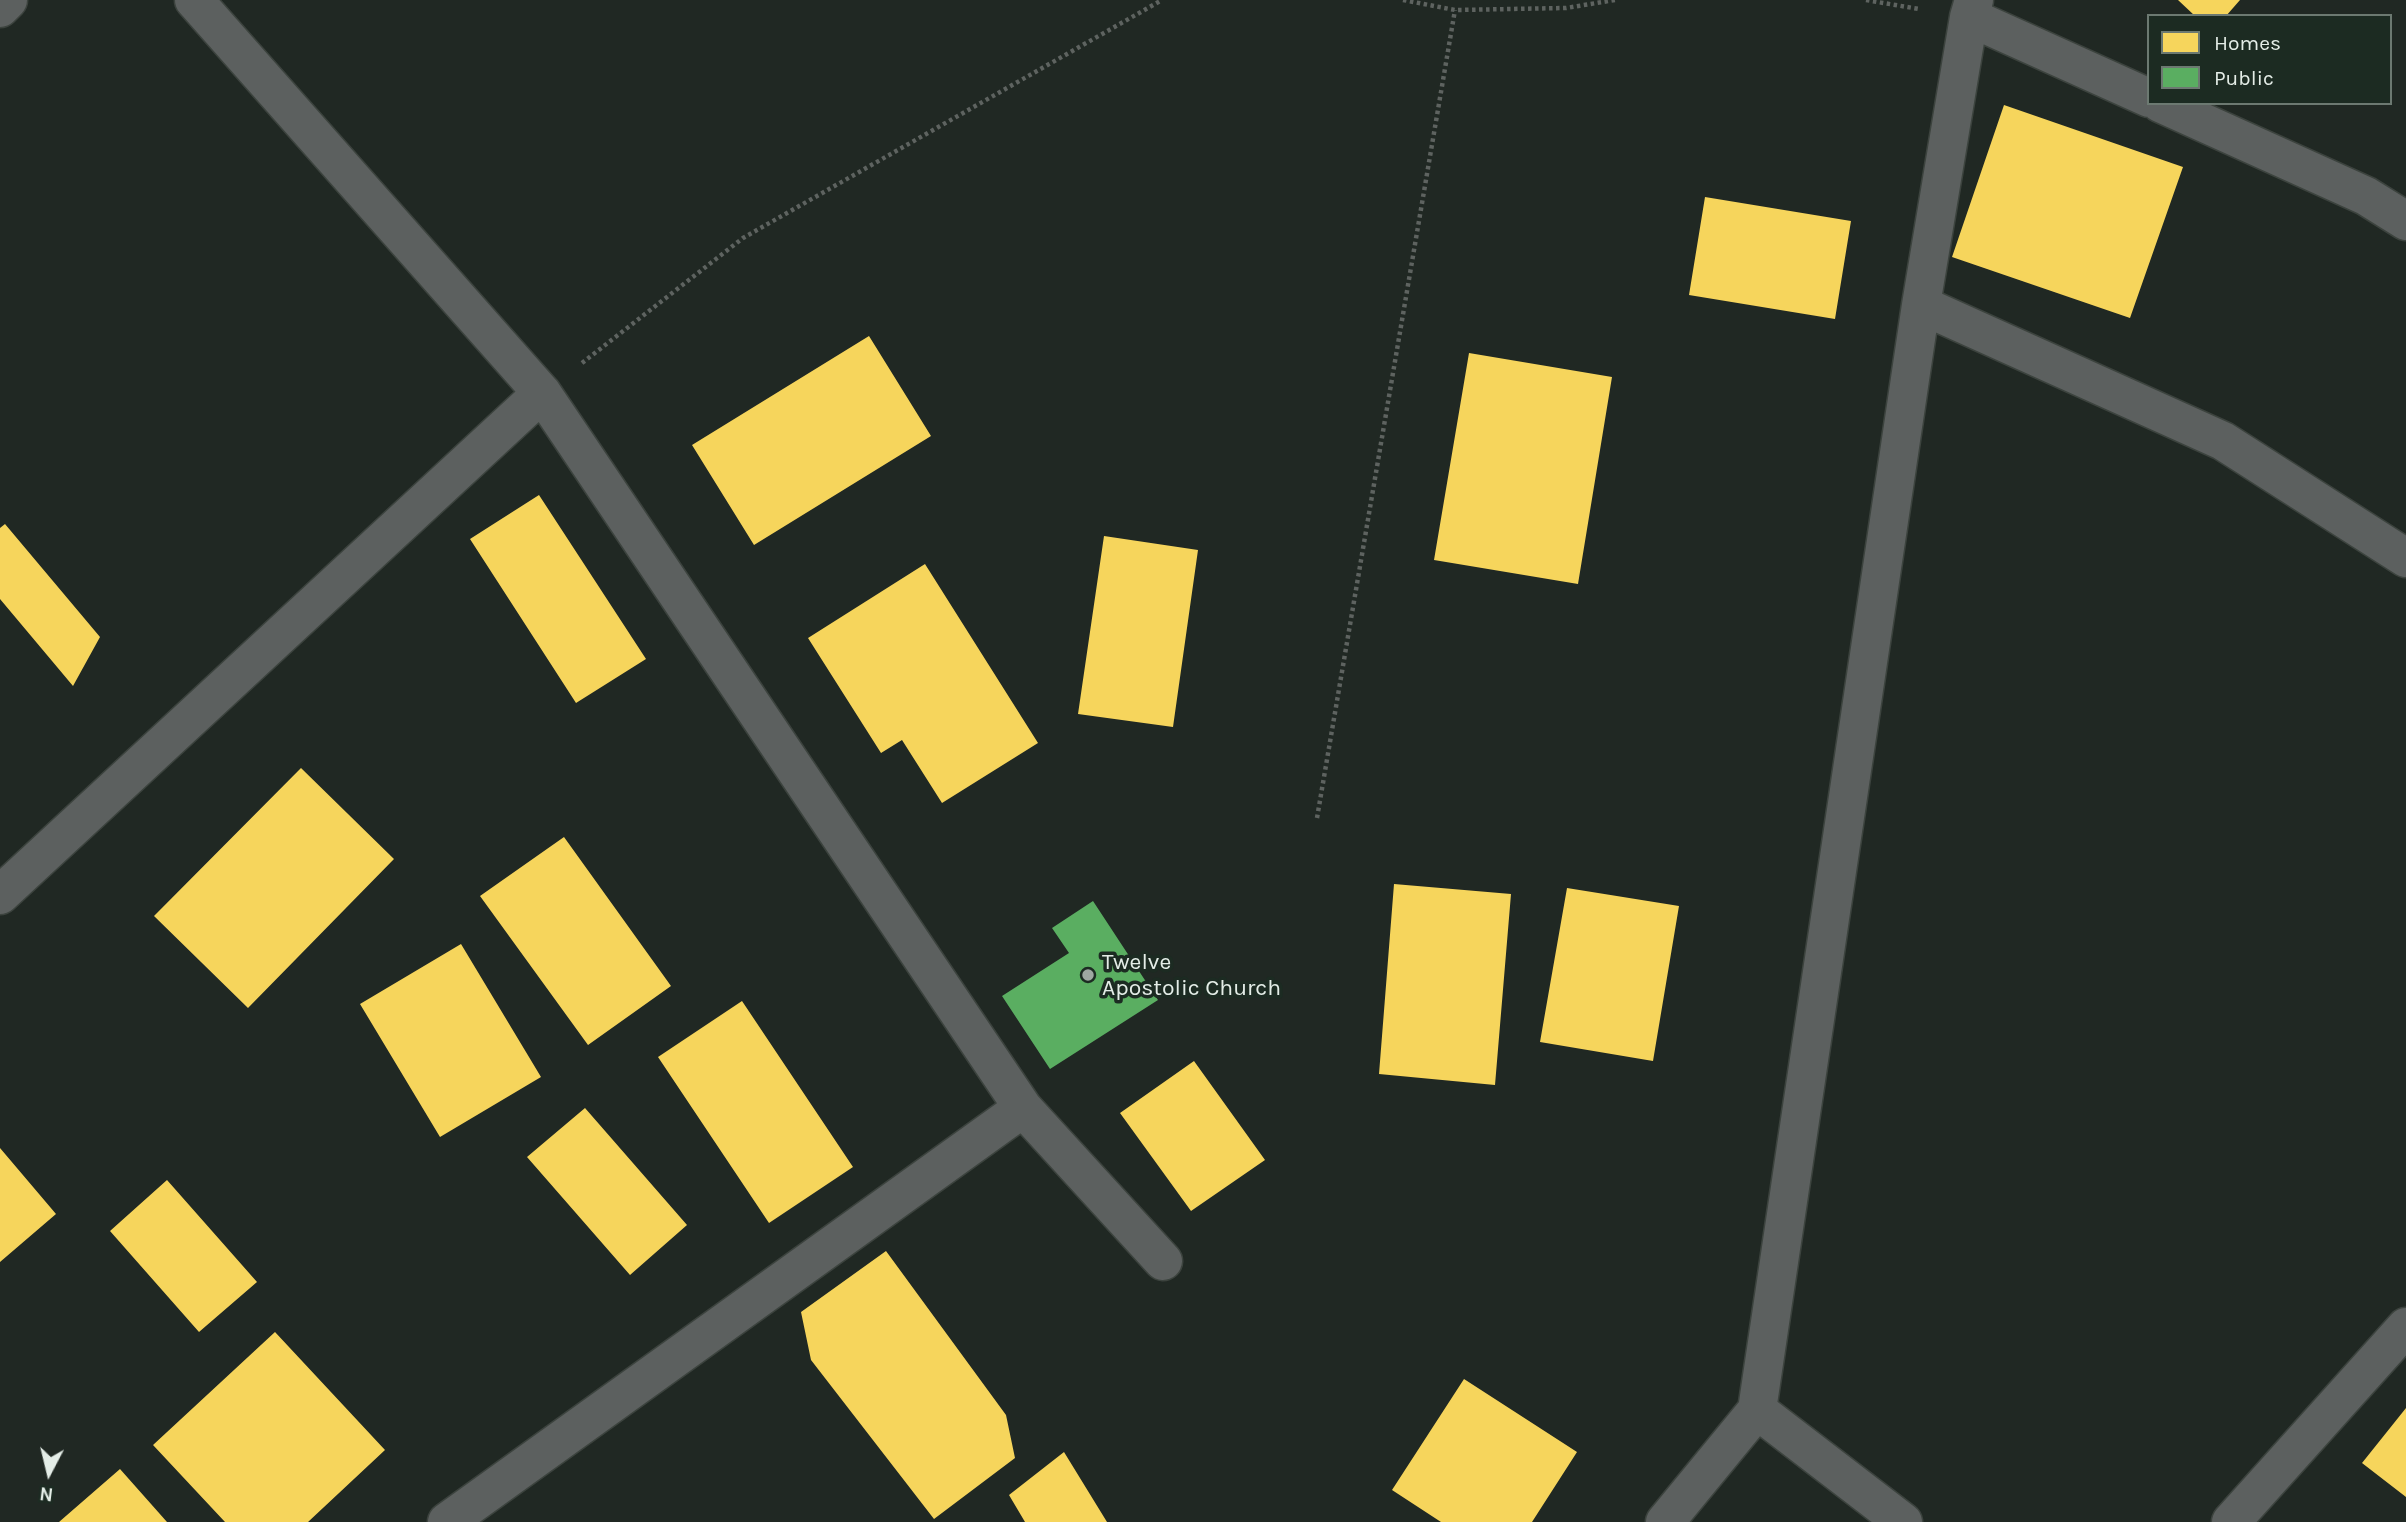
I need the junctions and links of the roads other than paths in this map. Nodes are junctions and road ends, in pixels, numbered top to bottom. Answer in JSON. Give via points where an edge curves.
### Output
{"nodes":[{"id":1,"x":8,"y":0,"type":"edge"},
{"id":2,"x":194,"y":0,"type":"edge"},
{"id":3,"x":0,"y":8,"type":"edge"},
{"id":4,"x":1971,"y":8,"type":"edge"},
{"id":5,"x":2147,"y":97,"type":"edge"},
{"id":6,"x":2164,"y":105,"type":"edge"},
{"id":7,"x":2406,"y":221,"type":"edge"},
{"id":8,"x":1921,"y":305,"type":"junction"},
{"id":9,"x":542,"y":393,"type":"junction"},
{"id":10,"x":2406,"y":558,"type":"edge"},
{"id":11,"x":0,"y":895,"type":"edge"},
{"id":12,"x":1023,"y":1108,"type":"junction"},
{"id":13,"x":1163,"y":1261,"type":"dead end"},
{"id":14,"x":2406,"y":1327,"type":"edge"},
{"id":15,"x":1758,"y":1410,"type":"junction"},
{"id":16,"x":447,"y":1522,"type":"edge"},
{"id":17,"x":1665,"y":1522,"type":"edge"},
{"id":18,"x":1903,"y":1522,"type":"edge"},
{"id":19,"x":2231,"y":1522,"type":"edge"}],
"edges":[{"from":1,"to":3,"type":"street"},
{"from":2,"to":9,"type":"street"},
{"from":4,"to":5,"type":"street"},
{"from":4,"to":8,"type":"street"},
{"from":6,"to":7,"type":"street","via":[[2366,196]]},
{"from":8,"to":10,"type":"street","via":[[2222,441]]},
{"from":8,"to":15,"type":"street"},
{"from":9,"to":11,"type":"street"},
{"from":9,"to":12,"type":"street"},
{"from":12,"to":13,"type":"street"},
{"from":12,"to":16,"type":"street"},
{"from":14,"to":19,"type":"street"},
{"from":15,"to":17,"type":"street"},
{"from":15,"to":18,"type":"street"}]}
